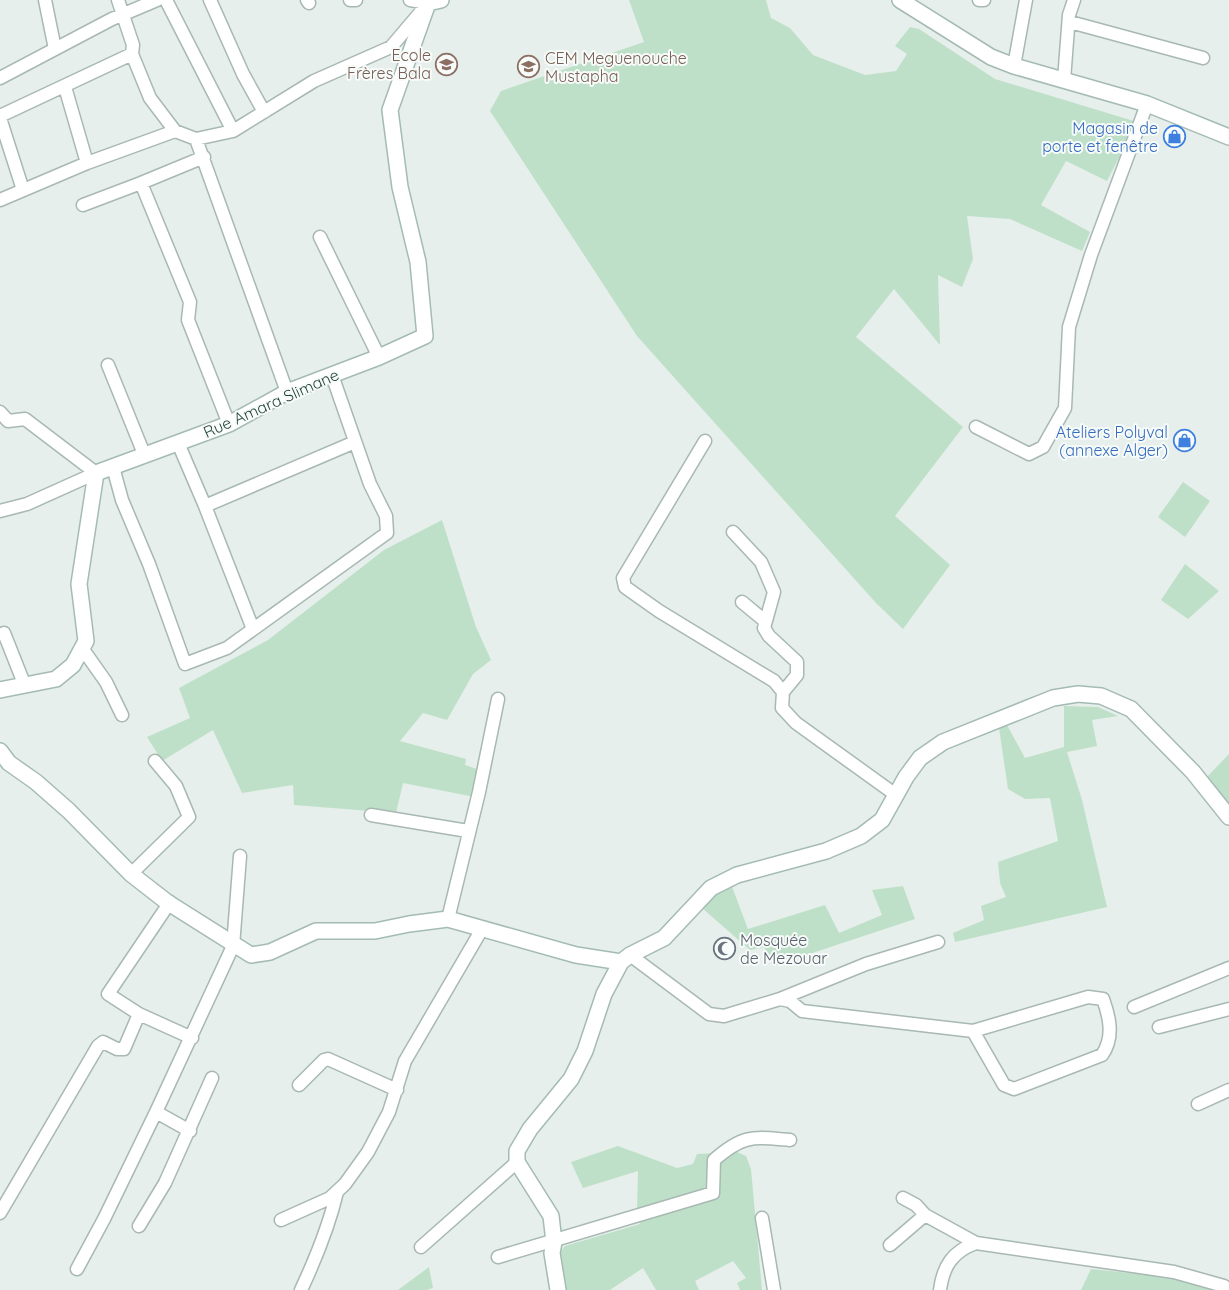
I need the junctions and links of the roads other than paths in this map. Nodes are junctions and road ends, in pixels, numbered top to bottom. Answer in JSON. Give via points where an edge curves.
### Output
{"nodes":[{"id":1,"x":46,"y":0,"type":"edge"},
{"id":2,"x":118,"y":0,"type":"edge"},
{"id":3,"x":157,"y":0,"type":"edge"},
{"id":4,"x":166,"y":0,"type":"edge"},
{"id":5,"x":210,"y":0,"type":"edge"},
{"id":6,"x":350,"y":0,"type":"edge"},
{"id":7,"x":356,"y":0,"type":"edge"},
{"id":8,"x":410,"y":0,"type":"edge"},
{"id":9,"x":900,"y":0,"type":"edge"},
{"id":10,"x":979,"y":0,"type":"edge"},
{"id":11,"x":984,"y":0,"type":"edge"},
{"id":12,"x":1026,"y":0,"type":"edge"},
{"id":13,"x":1074,"y":0,"type":"edge"},
{"id":14,"x":432,"y":1,"type":"edge"},
{"id":15,"x":124,"y":14,"type":"junction"},
{"id":16,"x":1070,"y":22,"type":"junction"},
{"id":17,"x":55,"y":50,"type":"junction"},
{"id":18,"x":132,"y":54,"type":"junction"},
{"id":19,"x":1203,"y":58,"type":"dead end"},
{"id":20,"x":1014,"y":66,"type":"junction"},
{"id":21,"x":0,"y":78,"type":"edge"},
{"id":22,"x":1064,"y":80,"type":"junction"},
{"id":23,"x":65,"y":87,"type":"junction"},
{"id":24,"x":1147,"y":104,"type":"junction"},
{"id":25,"x":264,"y":112,"type":"junction"},
{"id":26,"x":0,"y":117,"type":"edge"},
{"id":27,"x":175,"y":131,"type":"junction"},
{"id":28,"x":233,"y":131,"type":"junction"},
{"id":29,"x":1229,"y":137,"type":"edge"},
{"id":30,"x":196,"y":139,"type":"junction"},
{"id":31,"x":204,"y":157,"type":"junction"},
{"id":32,"x":87,"y":163,"type":"junction"},
{"id":33,"x":141,"y":183,"type":"junction"},
{"id":34,"x":23,"y":190,"type":"junction"},
{"id":35,"x":0,"y":200,"type":"edge"},
{"id":36,"x":83,"y":204,"type":"dead end"},
{"id":37,"x":320,"y":237,"type":"dead end"},
{"id":38,"x":379,"y":357,"type":"junction"},
{"id":39,"x":108,"y":365,"type":"dead end"},
{"id":40,"x":332,"y":375,"type":"junction"},
{"id":41,"x":287,"y":392,"type":"junction"},
{"id":42,"x":0,"y":412,"type":"edge"},
{"id":43,"x":229,"y":424,"type":"junction"},
{"id":44,"x":976,"y":427,"type":"dead end"},
{"id":45,"x":705,"y":441,"type":"dead end"},
{"id":46,"x":355,"y":442,"type":"junction"},
{"id":47,"x":178,"y":443,"type":"junction"},
{"id":48,"x":144,"y":454,"type":"junction"},
{"id":49,"x":113,"y":467,"type":"junction"},
{"id":50,"x":96,"y":473,"type":"junction"},
{"id":51,"x":204,"y":506,"type":"junction"},
{"id":52,"x":0,"y":511,"type":"edge"},
{"id":53,"x":733,"y":532,"type":"dead end"},
{"id":54,"x":742,"y":602,"type":"dead end"},
{"id":55,"x":765,"y":621,"type":"junction"},
{"id":56,"x":253,"y":630,"type":"junction"},
{"id":57,"x":4,"y":634,"type":"dead end"},
{"id":58,"x":82,"y":648,"type":"junction"},
{"id":59,"x":25,"y":686,"type":"junction"},
{"id":60,"x":0,"y":690,"type":"edge"},
{"id":61,"x":783,"y":692,"type":"junction"},
{"id":62,"x":498,"y":699,"type":"dead end"},
{"id":63,"x":122,"y":715,"type":"dead end"},
{"id":64,"x":0,"y":751,"type":"edge"},
{"id":65,"x":155,"y":761,"type":"dead end"},
{"id":66,"x":896,"y":795,"type":"junction"},
{"id":67,"x":371,"y":815,"type":"dead end"},
{"id":68,"x":1229,"y":818,"type":"edge"},
{"id":69,"x":468,"y":830,"type":"junction"},
{"id":70,"x":240,"y":856,"type":"dead end"},
{"id":71,"x":131,"y":874,"type":"junction"},
{"id":72,"x":170,"y":902,"type":"junction"},
{"id":73,"x":448,"y":919,"type":"junction"},
{"id":74,"x":482,"y":929,"type":"junction"},
{"id":75,"x":938,"y":942,"type":"dead end"},
{"id":76,"x":233,"y":946,"type":"junction"},
{"id":77,"x":626,"y":958,"type":"junction"},
{"id":78,"x":1229,"y":968,"type":"edge"},
{"id":79,"x":780,"y":999,"type":"junction"},
{"id":80,"x":1134,"y":1007,"type":"dead end"},
{"id":81,"x":1229,"y":1009,"type":"edge"},
{"id":82,"x":139,"y":1014,"type":"junction"},
{"id":83,"x":1159,"y":1027,"type":"dead end"},
{"id":84,"x":973,"y":1031,"type":"junction"},
{"id":85,"x":192,"y":1038,"type":"junction"},
{"id":86,"x":212,"y":1078,"type":"dead end"},
{"id":87,"x":299,"y":1085,"type":"dead end"},
{"id":88,"x":397,"y":1090,"type":"junction"},
{"id":89,"x":1229,"y":1090,"type":"edge"},
{"id":90,"x":1198,"y":1104,"type":"dead end"},
{"id":91,"x":156,"y":1112,"type":"junction"},
{"id":92,"x":190,"y":1131,"type":"junction"},
{"id":93,"x":790,"y":1140,"type":"dead end"},
{"id":94,"x":517,"y":1162,"type":"junction"},
{"id":95,"x":337,"y":1192,"type":"junction"},
{"id":96,"x":903,"y":1198,"type":"dead end"},
{"id":97,"x":0,"y":1213,"type":"edge"},
{"id":98,"x":925,"y":1216,"type":"junction"},
{"id":99,"x":762,"y":1218,"type":"dead end"},
{"id":100,"x":281,"y":1220,"type":"dead end"},
{"id":101,"x":139,"y":1226,"type":"dead end"},
{"id":102,"x":554,"y":1242,"type":"junction"},
{"id":103,"x":976,"y":1243,"type":"junction"},
{"id":104,"x":890,"y":1245,"type":"dead end"},
{"id":105,"x":421,"y":1247,"type":"dead end"},
{"id":106,"x":498,"y":1257,"type":"dead end"},
{"id":107,"x":76,"y":1269,"type":"dead end"},
{"id":108,"x":301,"y":1290,"type":"edge"},
{"id":109,"x":558,"y":1290,"type":"edge"},
{"id":110,"x":774,"y":1290,"type":"edge"},
{"id":111,"x":940,"y":1290,"type":"edge"},
{"id":112,"x":1228,"y":1290,"type":"edge"}],
"edges":[{"from":1,"to":17,"type":"street"},
{"from":2,"to":15,"type":"street"},
{"from":3,"to":15,"type":"street"},
{"from":4,"to":28,"type":"street"},
{"from":5,"to":25,"type":"street","via":[[242,74]]},
{"from":6,"to":7,"type":"street"},
{"from":8,"to":14,"type":"street"},
{"from":9,"to":20,"type":"street","via":[[992,57]]},
{"from":10,"to":11,"type":"street"},
{"from":12,"to":20,"type":"street"},
{"from":13,"to":16,"type":"street"},
{"from":14,"to":25,"type":"street","via":[[390,48],[314,81]]},
{"from":14,"to":38,"type":"street","name":"Rue Amara Slimane","via":[[390,110],[400,187],[418,262],[425,336]]},
{"from":15,"to":17,"type":"street"},
{"from":15,"to":18,"type":"street","via":[[133,45]]},
{"from":16,"to":19,"type":"street"},
{"from":16,"to":22,"type":"street"},
{"from":17,"to":21,"type":"street"},
{"from":18,"to":23,"type":"street"},
{"from":18,"to":27,"type":"street","via":[[150,98]]},
{"from":20,"to":22,"type":"street"},
{"from":22,"to":24,"type":"street"},
{"from":23,"to":26,"type":"street"},
{"from":23,"to":32,"type":"street"},
{"from":24,"to":29,"type":"street"},
{"from":24,"to":44,"type":"street","via":[[1091,255],[1069,327],[1066,408],[1043,447],[1029,454]]},
{"from":25,"to":28,"type":"street"},
{"from":26,"to":34,"type":"street"},
{"from":27,"to":30,"type":"street"},
{"from":27,"to":32,"type":"street"},
{"from":28,"to":30,"type":"street"},
{"from":30,"to":31,"type":"street"},
{"from":31,"to":33,"type":"street"},
{"from":31,"to":41,"type":"street"},
{"from":32,"to":34,"type":"street"},
{"from":33,"to":36,"type":"street"},
{"from":33,"to":43,"type":"street","via":[[190,302],[188,320]]},
{"from":34,"to":35,"type":"street"},
{"from":37,"to":38,"type":"street"},
{"from":38,"to":40,"type":"street","name":"Rue Amara Slimane"},
{"from":39,"to":48,"type":"street"},
{"from":40,"to":41,"type":"street","name":"Rue Amara Slimane"},
{"from":40,"to":46,"type":"street"},
{"from":41,"to":43,"type":"street","name":"Rue Amara Slimane"},
{"from":42,"to":50,"type":"street","via":[[8,421],[25,419]]},
{"from":43,"to":47,"type":"street","name":"Rue Amara Slimane"},
{"from":45,"to":61,"type":"street","via":[[623,578],[625,587],[774,681]]},
{"from":46,"to":51,"type":"street"},
{"from":46,"to":56,"type":"street","via":[[386,516],[387,533]]},
{"from":47,"to":48,"type":"street","name":"Rue Amara Slimane"},
{"from":47,"to":51,"type":"street"},
{"from":48,"to":49,"type":"street","name":"Rue Amara Slimane"},
{"from":49,"to":50,"type":"street","name":"Rue Amara Slimane"},
{"from":49,"to":56,"type":"street","via":[[122,500],[185,664],[227,648]]},
{"from":50,"to":52,"type":"street","via":[[27,504]]},
{"from":50,"to":58,"type":"street","via":[[79,584],[86,641]]},
{"from":51,"to":56,"type":"street"},
{"from":53,"to":55,"type":"street","via":[[755,554],[768,574],[774,592]]},
{"from":54,"to":55,"type":"street"},
{"from":55,"to":61,"type":"street","via":[[764,628],[769,636],[797,662],[797,675]]},
{"from":57,"to":59,"type":"street"},
{"from":58,"to":59,"type":"street","via":[[74,665],[56,679]]},
{"from":58,"to":63,"type":"street","via":[[106,682]]},
{"from":59,"to":60,"type":"street"},
{"from":61,"to":66,"type":"street","via":[[782,708],[796,723]]},
{"from":62,"to":69,"type":"street"},
{"from":64,"to":71,"type":"street","via":[[9,763],[69,811]]},
{"from":65,"to":71,"type":"street","via":[[176,786],[189,817]]},
{"from":66,"to":68,"type":"street","via":[[920,758],[943,742],[1053,698],[1078,694],[1101,696],[1131,709],[1193,772]]},
{"from":66,"to":77,"type":"street","via":[[882,820],[861,836],[826,851],[737,874],[711,888],[664,938]]},
{"from":67,"to":69,"type":"street"},
{"from":69,"to":73,"type":"street"},
{"from":70,"to":76,"type":"street"},
{"from":71,"to":72,"type":"street"},
{"from":72,"to":76,"type":"street"},
{"from":72,"to":82,"type":"street","via":[[108,994]]},
{"from":73,"to":74,"type":"street"},
{"from":73,"to":76,"type":"street","via":[[375,931],[316,931],[270,952],[251,955]]},
{"from":74,"to":77,"type":"street","via":[[576,955]]},
{"from":74,"to":88,"type":"street","via":[[406,1061]]},
{"from":75,"to":79,"type":"street","via":[[866,964]]},
{"from":76,"to":85,"type":"street"},
{"from":77,"to":79,"type":"street","via":[[709,1014],[724,1016]]},
{"from":77,"to":94,"type":"street","via":[[604,994],[571,1079],[530,1129],[517,1150]]},
{"from":78,"to":80,"type":"street"},
{"from":79,"to":84,"type":"street","via":[[790,1001],[802,1012]]},
{"from":81,"to":83,"type":"street"},
{"from":82,"to":85,"type":"street"},
{"from":82,"to":97,"type":"street","via":[[124,1049],[103,1042],[98,1046]]},
{"from":84,"to":84,"type":"street","via":[[1004,1085],[1014,1089],[1102,1056],[1108,1046],[1110,1017],[1103,999],[1088,997]]},
{"from":85,"to":91,"type":"street"},
{"from":86,"to":92,"type":"street"},
{"from":87,"to":88,"type":"street","via":[[328,1059]]},
{"from":88,"to":95,"type":"street","via":[[390,1112],[368,1152]]},
{"from":89,"to":90,"type":"street"},
{"from":91,"to":92,"type":"street"},
{"from":91,"to":107,"type":"street"},
{"from":92,"to":101,"type":"street","via":[[165,1183]]},
{"from":93,"to":102,"type":"street","via":[[752,1137],[728,1149],[714,1160],[713,1193]]},
{"from":94,"to":102,"type":"street","via":[[552,1216]]},
{"from":94,"to":105,"type":"street"},
{"from":95,"to":100,"type":"street"},
{"from":95,"to":108,"type":"street","via":[[330,1222]]},
{"from":96,"to":98,"type":"street","via":[[916,1205]]},
{"from":98,"to":103,"type":"street"},
{"from":98,"to":104,"type":"street"},
{"from":99,"to":110,"type":"street"},
{"from":102,"to":106,"type":"street"},
{"from":102,"to":109,"type":"street","via":[[552,1253]]},
{"from":103,"to":111,"type":"street","via":[[963,1248],[943,1268]]},
{"from":103,"to":112,"type":"street","via":[[1174,1272],[1224,1286]]}]}
